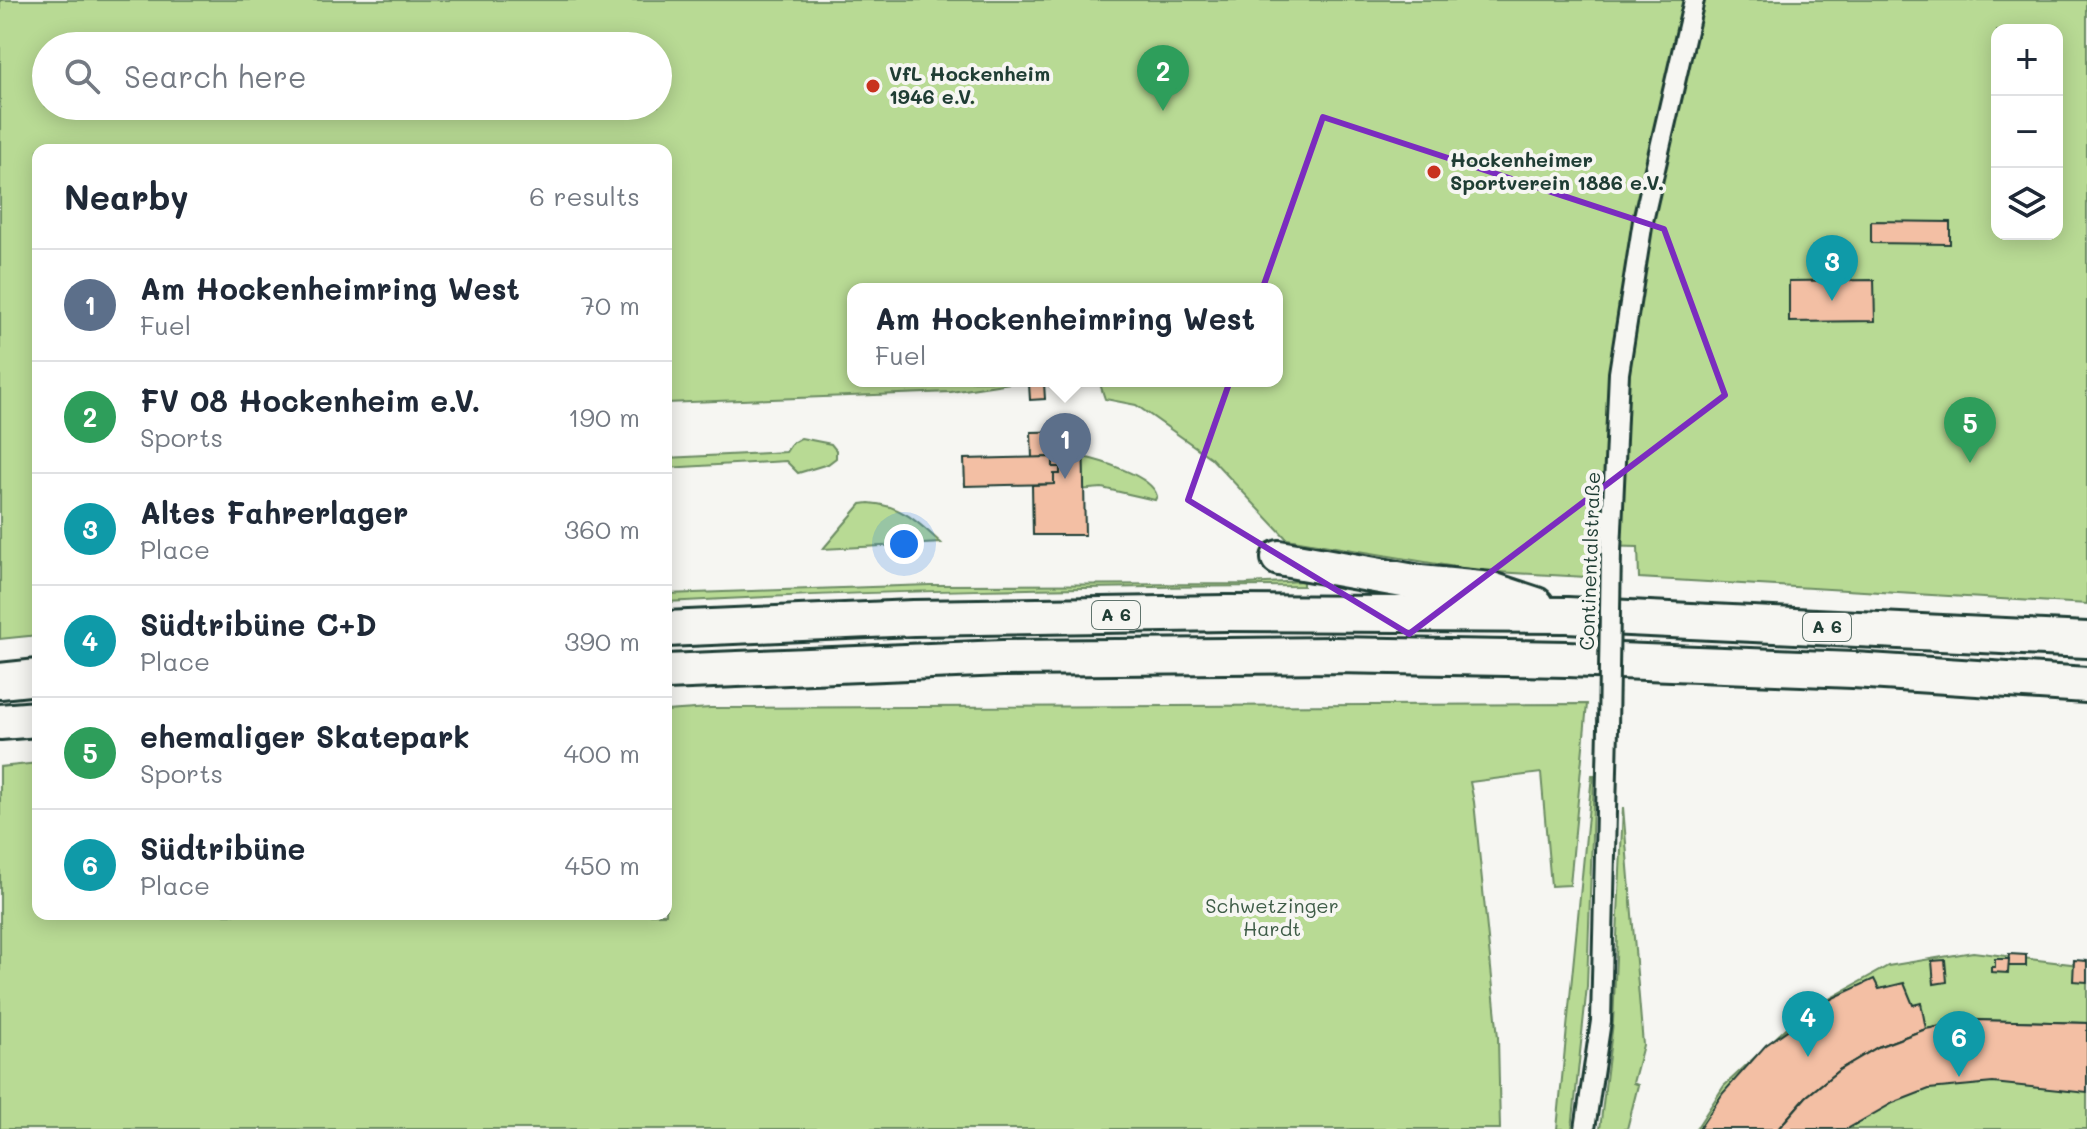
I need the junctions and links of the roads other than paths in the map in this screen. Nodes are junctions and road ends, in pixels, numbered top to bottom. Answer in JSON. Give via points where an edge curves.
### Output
{"nodes":[{"id":1,"x":1694,"y":0,"type":"edge"},
{"id":2,"x":1279,"y":558,"type":"dead end"},
{"id":3,"x":1567,"y":615,"type":"junction"},
{"id":4,"x":672,"y":629,"type":"edge"},
{"id":5,"x":2087,"y":640,"type":"edge"},
{"id":6,"x":672,"y":672,"type":"edge"},
{"id":7,"x":32,"y":678,"type":"edge"},
{"id":8,"x":0,"y":681,"type":"edge"},
{"id":9,"x":2087,"y":685,"type":"edge"},
{"id":10,"x":32,"y":719,"type":"edge"},
{"id":11,"x":0,"y":722,"type":"edge"},
{"id":12,"x":1585,"y":1129,"type":"edge"}],
"edges":[{"from":1,"to":12,"type":"street","name":"Continentalstraße","bridge":true,"via":[[1643,221],[1619,373],[1601,1021]]},
{"from":2,"to":3,"type":"highway","via":[[1491,590]]},
{"from":3,"to":4,"type":"highway","number":"A 6","via":[[1226,613]]},
{"from":3,"to":5,"type":"highway","number":"A 6"},
{"from":6,"to":9,"type":"highway","number":"A 6","via":[[1003,658],[1334,655],[1583,659]]},
{"from":7,"to":8,"type":"highway"},
{"from":10,"to":11,"type":"highway"}]}
